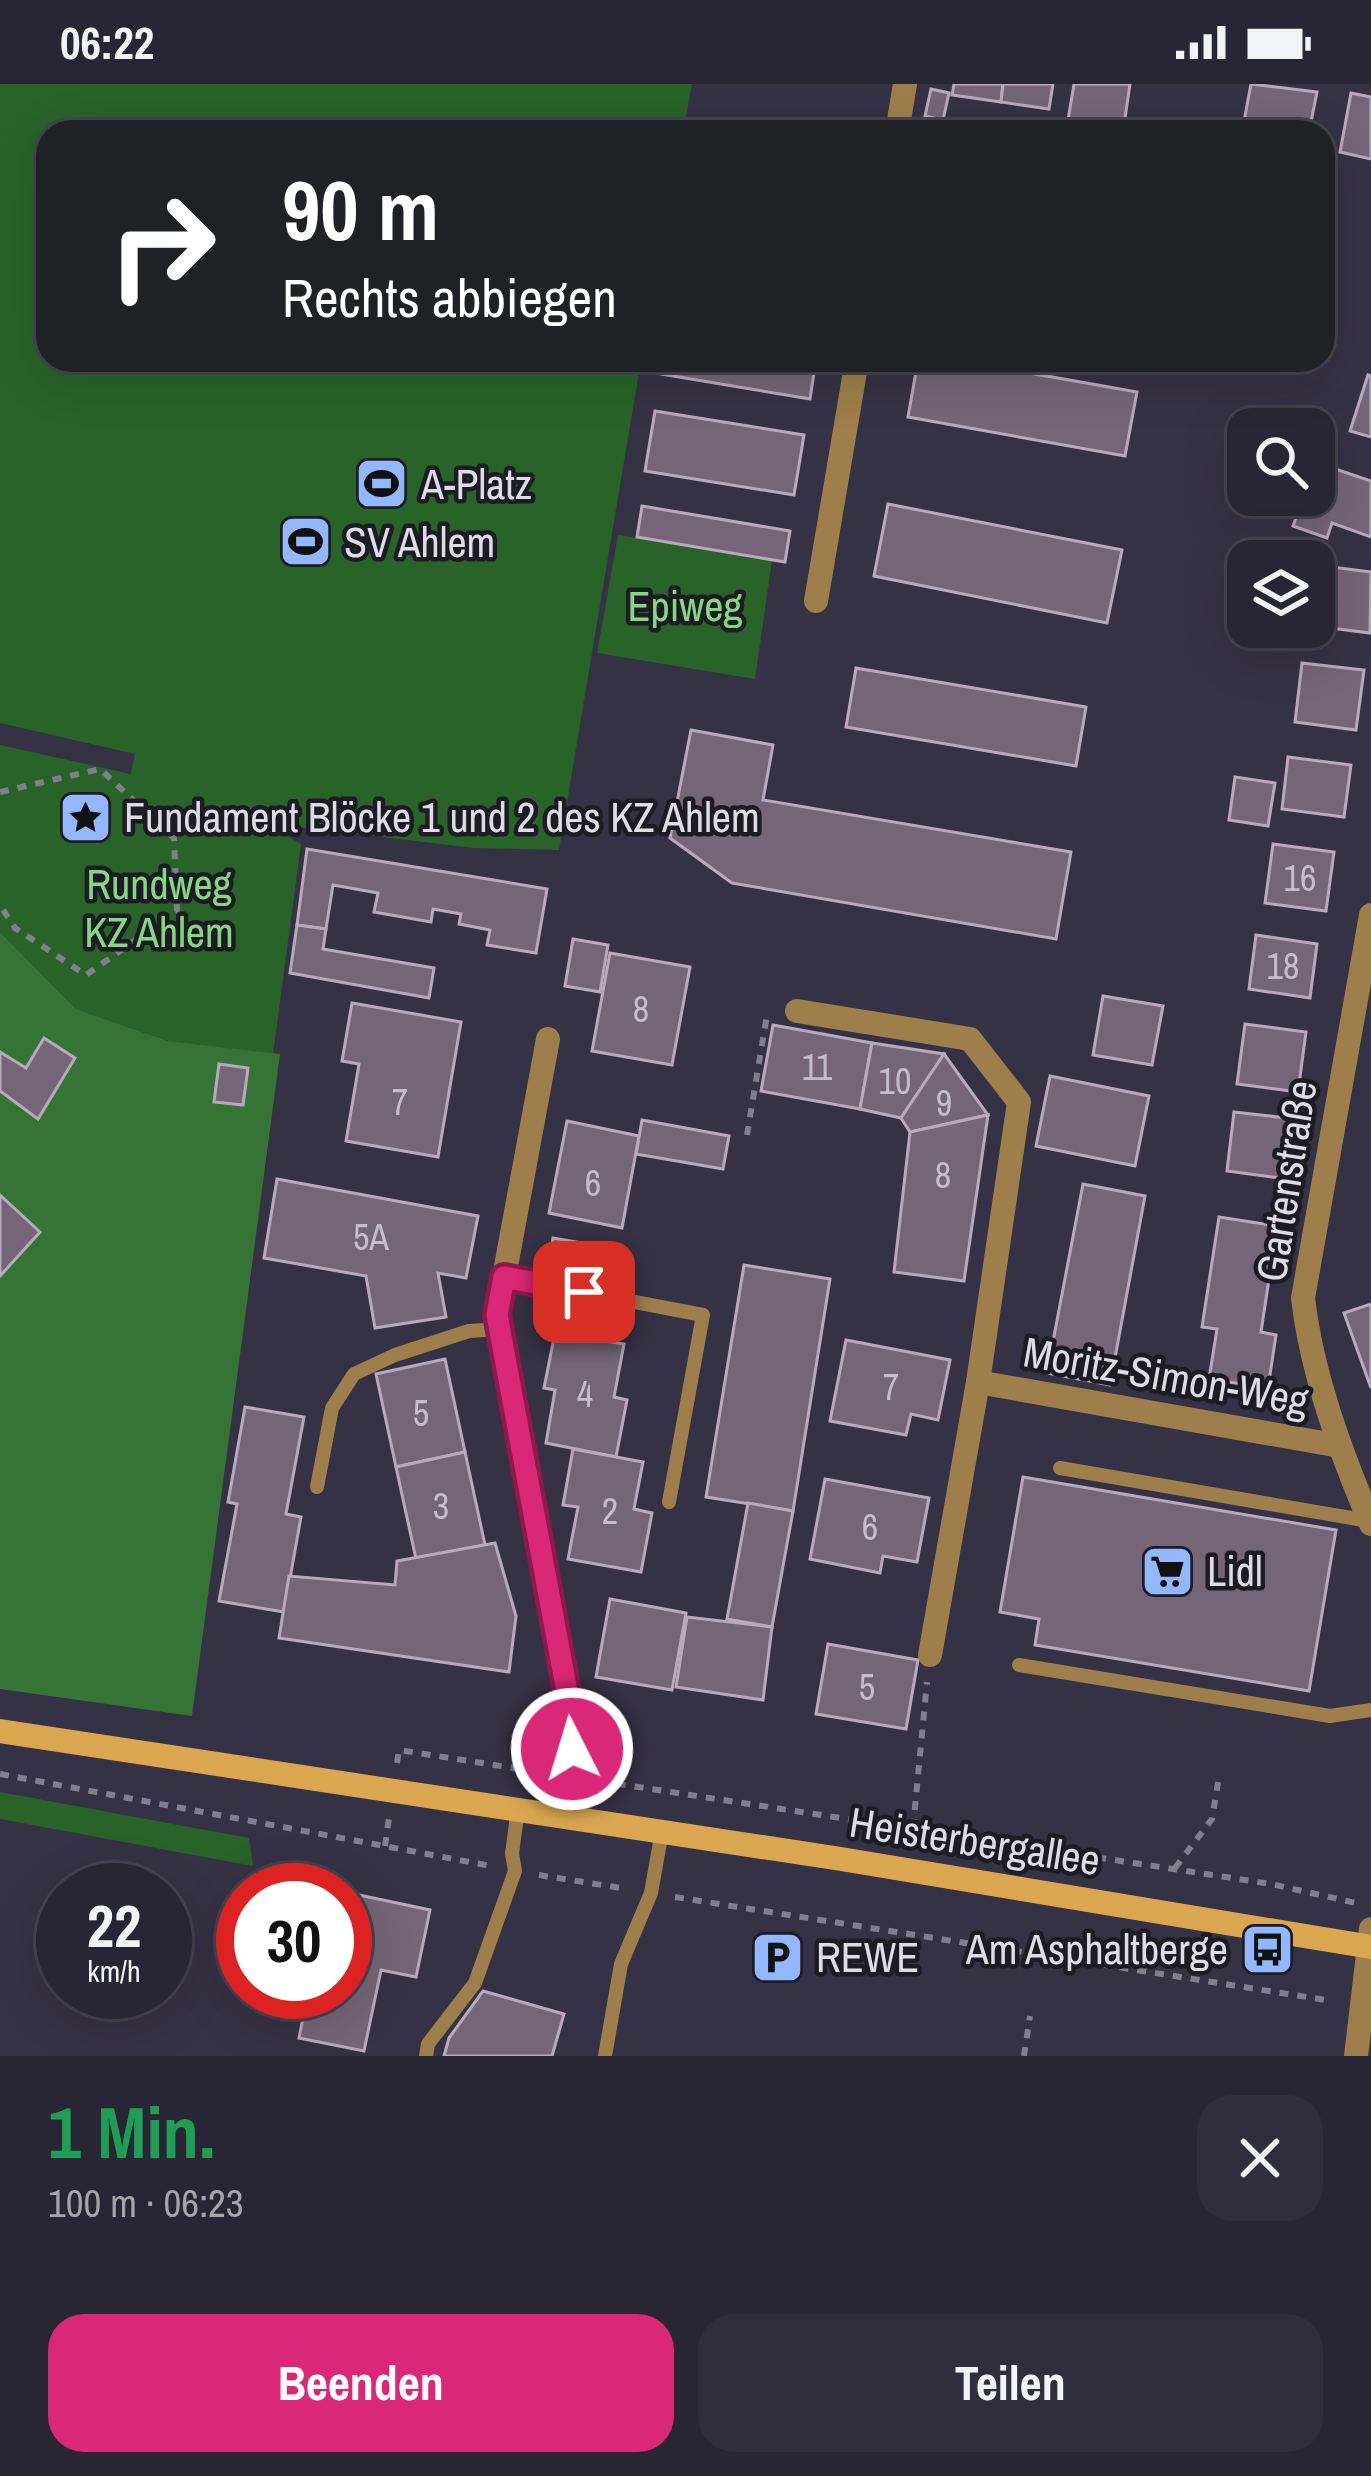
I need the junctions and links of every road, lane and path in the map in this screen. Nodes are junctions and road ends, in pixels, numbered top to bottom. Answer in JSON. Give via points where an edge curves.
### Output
{"nodes":[{"id":1,"x":905,"y":84,"type":"edge"},
{"id":2,"x":899,"y":120,"type":"edge"},
{"id":3,"x":855,"y":372,"type":"edge"},
{"id":4,"x":816,"y":601,"type":"dead end"},
{"id":5,"x":0,"y":792,"type":"edge"},
{"id":6,"x":0,"y":905,"type":"edge"},
{"id":7,"x":1371,"y":915,"type":"edge"},
{"id":8,"x":797,"y":1011,"type":"joint"},
{"id":9,"x":1360,"y":1037,"type":"edge"},
{"id":10,"x":548,"y":1039,"type":"dead end"},
{"id":11,"x":747,"y":1136,"type":"dead end"},
{"id":12,"x":504,"y":1277,"type":"junction"},
{"id":13,"x":500,"y":1329,"type":"junction"},
{"id":14,"x":977,"y":1382,"type":"junction"},
{"id":15,"x":1340,"y":1446,"type":"junction"},
{"id":16,"x":1060,"y":1468,"type":"dead end"},
{"id":17,"x":317,"y":1487,"type":"dead end"},
{"id":18,"x":669,"y":1502,"type":"dead end"},
{"id":19,"x":1370,"y":1522,"type":"edge"},
{"id":20,"x":930,"y":1654,"type":"joint"},
{"id":21,"x":1019,"y":1665,"type":"dead end"},
{"id":22,"x":1371,"y":1710,"type":"edge"},
{"id":23,"x":0,"y":1732,"type":"edge"},
{"id":24,"x":0,"y":1774,"type":"edge"},
{"id":25,"x":570,"y":1777,"type":"junction"},
{"id":26,"x":1220,"y":1777,"type":"dead end"},
{"id":27,"x":394,"y":1791,"type":"junction"},
{"id":28,"x":518,"y":1809,"type":"junction"},
{"id":29,"x":566,"y":1816,"type":"junction"},
{"id":30,"x":913,"y":1828,"type":"junction"},
{"id":31,"x":662,"y":1831,"type":"junction"},
{"id":32,"x":385,"y":1847,"type":"junction"},
{"id":33,"x":1174,"y":1870,"type":"junction"},
{"id":34,"x":515,"y":1871,"type":"junction"},
{"id":35,"x":651,"y":1893,"type":"junction"},
{"id":36,"x":1371,"y":1907,"type":"edge"},
{"id":37,"x":1370,"y":1941,"type":"edge"},
{"id":38,"x":1364,"y":2007,"type":"junction"},
{"id":39,"x":1030,"y":2016,"type":"dead end"},
{"id":40,"x":426,"y":2056,"type":"edge"},
{"id":41,"x":605,"y":2056,"type":"edge"},
{"id":42,"x":1024,"y":2056,"type":"edge"},
{"id":43,"x":1356,"y":2056,"type":"edge"}],
"edges":[{"from":1,"to":2,"type":"street"},
{"from":3,"to":4,"type":"street"},
{"from":5,"to":6,"type":"path","via":[[100,769],[174,838],[177,910],[86,975],[15,928]]},
{"from":7,"to":9,"type":"street","name":"Gartenstraße"},
{"from":8,"to":11,"type":"path","via":[[769,1007]]},
{"from":8,"to":14,"type":"street","name":"Moritz-Simon-Weg","via":[[970,1039],[1019,1102]]},
{"from":9,"to":15,"type":"street","name":"Gartenstraße","via":[[1303,1298]]},
{"from":10,"to":12,"type":"street"},
{"from":12,"to":13,"type":"street"},
{"from":12,"to":18,"type":"lane","via":[[704,1315]]},
{"from":13,"to":17,"type":"lane","via":[[469,1331],[353,1374],[332,1408]]},
{"from":13,"to":25,"type":"street","via":[[573,1724]]},
{"from":14,"to":15,"type":"street","name":"Moritz-Simon-Weg"},
{"from":14,"to":20,"type":"street","name":"Moritz-Simon-Weg"},
{"from":15,"to":19,"type":"street","name":"Gartenstraße"},
{"from":16,"to":19,"type":"lane"},
{"from":20,"to":30,"type":"path"},
{"from":21,"to":22,"type":"lane","via":[[1330,1716]]},
{"from":23,"to":27,"type":"main road","name":"Heisterbergallee"},
{"from":24,"to":32,"type":"path"},
{"from":25,"to":27,"type":"path","via":[[398,1750]]},
{"from":25,"to":29,"type":"street"},
{"from":25,"to":30,"type":"path"},
{"from":26,"to":33,"type":"path","via":[[1212,1819]]},
{"from":27,"to":28,"type":"main road","name":"Heisterbergallee"},
{"from":27,"to":32,"type":"path"},
{"from":28,"to":29,"type":"main road","name":"Heisterbergallee"},
{"from":28,"to":34,"type":"lane"},
{"from":29,"to":31,"type":"main road","name":"Heisterbergallee"},
{"from":30,"to":33,"type":"path"},
{"from":31,"to":35,"type":"lane"},
{"from":31,"to":37,"type":"main road","name":"Heisterbergallee"},
{"from":32,"to":34,"type":"path"},
{"from":33,"to":36,"type":"path"},
{"from":34,"to":35,"type":"path"},
{"from":34,"to":40,"type":"lane","via":[[475,1983]]},
{"from":35,"to":38,"type":"path"},
{"from":35,"to":41,"type":"lane","via":[[621,1964]]},
{"from":37,"to":38,"type":"street"},
{"from":38,"to":43,"type":"street"},
{"from":39,"to":42,"type":"path"}]}
